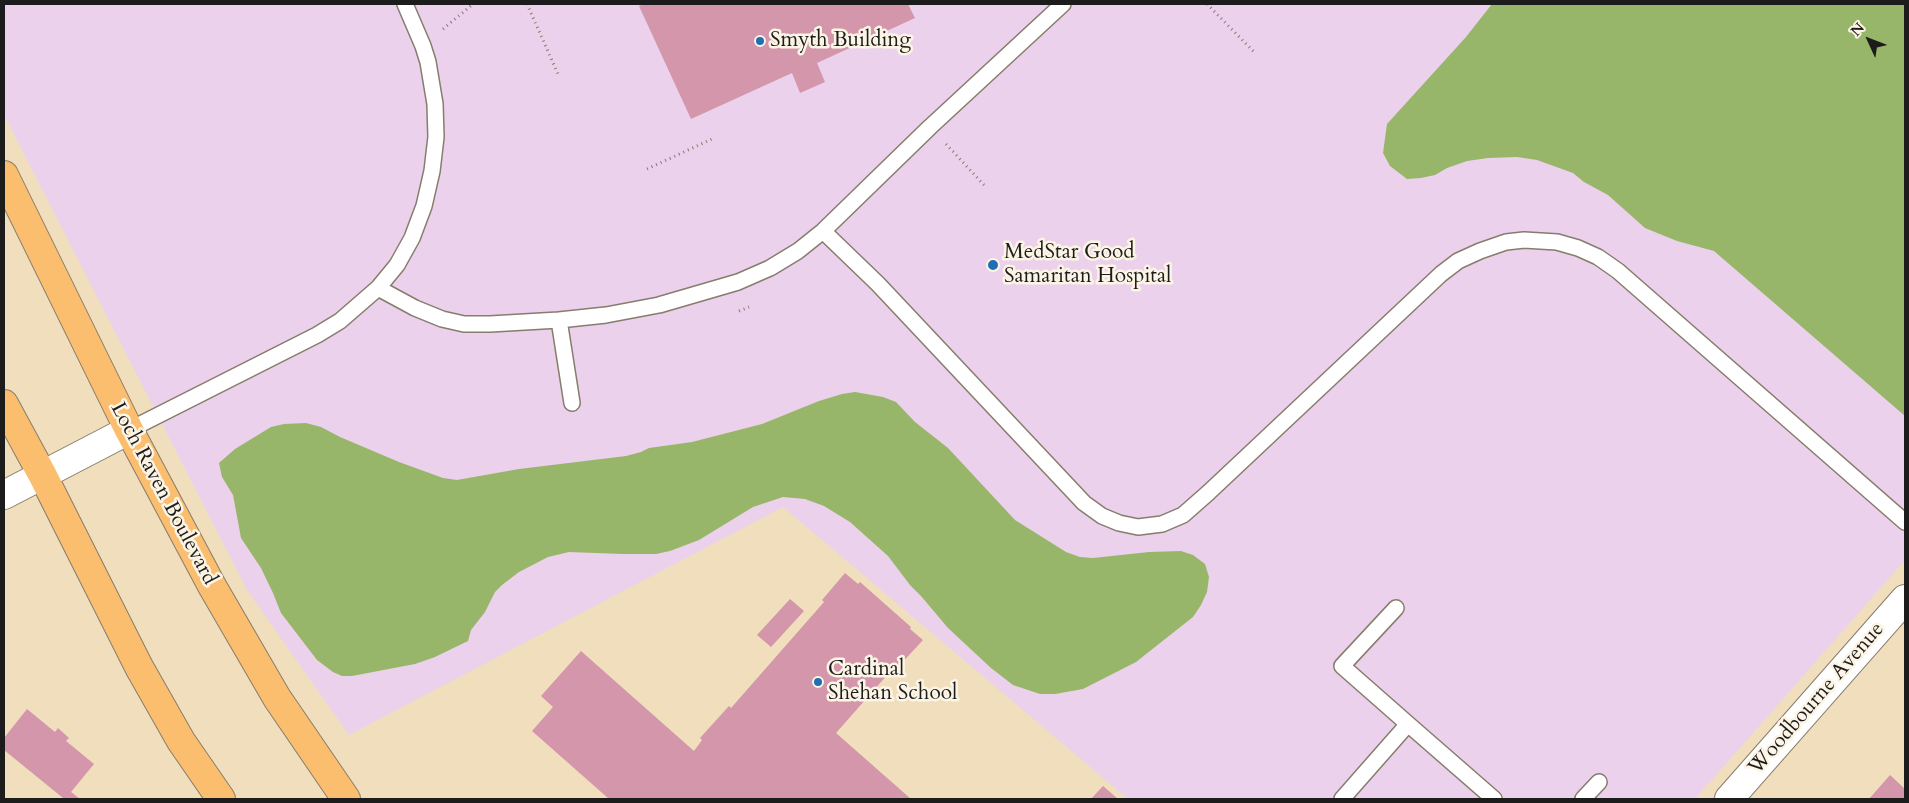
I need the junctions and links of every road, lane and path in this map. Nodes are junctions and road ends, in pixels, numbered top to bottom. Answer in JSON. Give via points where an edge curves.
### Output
{"nodes":[{"id":1,"x":405,"y":4,"type":"edge"},
{"id":2,"x":473,"y":4,"type":"edge"},
{"id":3,"x":527,"y":4,"type":"edge"},
{"id":4,"x":1063,"y":4,"type":"edge"},
{"id":5,"x":1207,"y":4,"type":"edge"},
{"id":6,"x":440,"y":31,"type":"dead end"},
{"id":7,"x":1256,"y":54,"type":"dead end"},
{"id":8,"x":558,"y":74,"type":"dead end"},
{"id":9,"x":712,"y":140,"type":"dead end"},
{"id":10,"x":944,"y":142,"type":"dead end"},
{"id":11,"x":647,"y":169,"type":"dead end"},
{"id":12,"x":4,"y":175,"type":"edge"},
{"id":13,"x":984,"y":185,"type":"dead end"},
{"id":14,"x":824,"y":230,"type":"junction"},
{"id":15,"x":378,"y":288,"type":"junction"},
{"id":16,"x":559,"y":320,"type":"junction"},
{"id":17,"x":572,"y":403,"type":"dead end"},
{"id":18,"x":4,"y":404,"type":"edge"},
{"id":19,"x":129,"y":430,"type":"junction"},
{"id":20,"x":43,"y":476,"type":"junction"},
{"id":21,"x":4,"y":495,"type":"edge"},
{"id":22,"x":1905,"y":522,"type":"edge"},
{"id":23,"x":1905,"y":599,"type":"edge"},
{"id":24,"x":1396,"y":608,"type":"dead end"},
{"id":25,"x":1408,"y":724,"type":"junction"},
{"id":26,"x":1599,"y":782,"type":"dead end"},
{"id":27,"x":222,"y":799,"type":"edge"},
{"id":28,"x":346,"y":799,"type":"edge"},
{"id":29,"x":1342,"y":799,"type":"edge"},
{"id":30,"x":1494,"y":799,"type":"edge"},
{"id":31,"x":1582,"y":799,"type":"edge"},
{"id":32,"x":1729,"y":799,"type":"edge"}],
"edges":[{"from":1,"to":15,"type":"lane","via":[[428,62],[435,104],[436,137],[424,206],[412,238],[397,265]]},
{"from":2,"to":6,"type":"path"},
{"from":3,"to":8,"type":"path"},
{"from":4,"to":14,"type":"lane"},
{"from":5,"to":7,"type":"path"},
{"from":9,"to":11,"type":"path"},
{"from":10,"to":13,"type":"path"},
{"from":12,"to":19,"type":"main road","name":"Loch Raven Boulevard"},
{"from":14,"to":16,"type":"lane","via":[[770,268],[738,282],[659,305]]},
{"from":14,"to":22,"type":"lane","via":[[1084,503],[1119,523],[1138,527],[1162,524],[1183,514],[1441,274],[1458,261],[1480,251],[1524,240],[1557,242],[1578,248],[1618,271]]},
{"from":15,"to":16,"type":"lane","via":[[415,308],[464,324]]},
{"from":15,"to":19,"type":"lane","via":[[340,321],[317,335]]},
{"from":16,"to":17,"type":"lane"},
{"from":18,"to":20,"type":"main road"},
{"from":19,"to":20,"type":"street"},
{"from":19,"to":28,"type":"main road","name":"Loch Raven Boulevard","via":[[238,632],[277,698]]},
{"from":20,"to":21,"type":"street"},
{"from":20,"to":27,"type":"main road","via":[[138,667],[181,741]]},
{"from":23,"to":32,"type":"street","name":"Woodbourne Avenue"},
{"from":24,"to":25,"type":"lane","via":[[1342,666]]},
{"from":25,"to":29,"type":"lane"},
{"from":25,"to":30,"type":"lane"},
{"from":26,"to":31,"type":"lane"}]}
